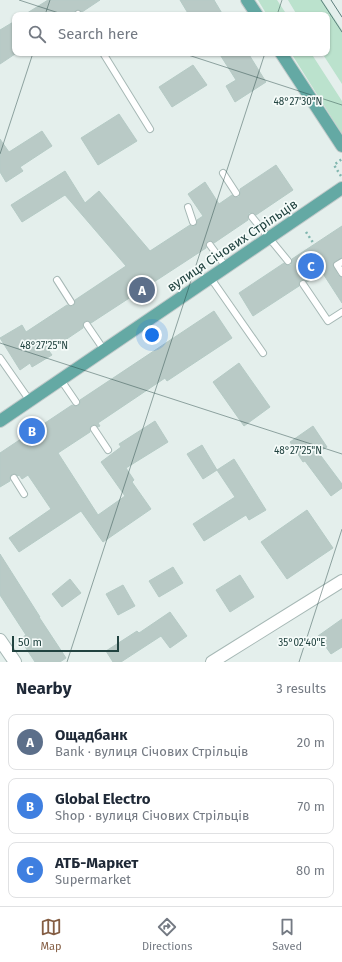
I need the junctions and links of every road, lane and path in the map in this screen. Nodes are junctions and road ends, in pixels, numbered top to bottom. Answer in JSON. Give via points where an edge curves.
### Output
{"nodes":[{"id":1,"x":247,"y":0,"type":"edge"},
{"id":2,"x":255,"y":12,"type":"edge"},
{"id":3,"x":105,"y":56,"type":"edge"},
{"id":4,"x":284,"y":56,"type":"edge"},
{"id":5,"x":150,"y":129,"type":"dead end"},
{"id":6,"x":342,"y":146,"type":"edge"},
{"id":7,"x":342,"y":159,"type":"edge"},
{"id":8,"x":223,"y":173,"type":"dead end"},
{"id":9,"x":342,"y":177,"type":"edge"},
{"id":10,"x":342,"y":188,"type":"edge"},
{"id":11,"x":236,"y":193,"type":"dead end"},
{"id":12,"x":188,"y":206,"type":"dead end"},
{"id":13,"x":252,"y":217,"type":"dead end"},
{"id":14,"x":193,"y":222,"type":"dead end"},
{"id":15,"x":306,"y":232,"type":"dead end"},
{"id":16,"x":269,"y":237,"type":"junction"},
{"id":17,"x":314,"y":244,"type":"dead end"},
{"id":18,"x":210,"y":245,"type":"dead end"},
{"id":19,"x":288,"y":261,"type":"dead end"},
{"id":20,"x":342,"y":262,"type":"edge"},
{"id":21,"x":226,"y":267,"type":"junction"},
{"id":22,"x":342,"y":273,"type":"edge"},
{"id":23,"x":210,"y":277,"type":"junction"},
{"id":24,"x":57,"y":280,"type":"dead end"},
{"id":25,"x":303,"y":284,"type":"dead end"},
{"id":26,"x":71,"y":302,"type":"dead end"},
{"id":27,"x":342,"y":312,"type":"edge"},
{"id":28,"x":87,"y":325,"type":"dead end"},
{"id":29,"x":104,"y":350,"type":"junction"},
{"id":30,"x":263,"y":353,"type":"dead end"},
{"id":31,"x":0,"y":358,"type":"edge"},
{"id":32,"x":61,"y":380,"type":"junction"},
{"id":33,"x":30,"y":401,"type":"junction"},
{"id":34,"x":76,"y":402,"type":"dead end"},
{"id":35,"x":0,"y":421,"type":"edge"},
{"id":36,"x":94,"y":429,"type":"dead end"},
{"id":37,"x":108,"y":450,"type":"dead end"},
{"id":38,"x":14,"y":478,"type":"dead end"},
{"id":39,"x":24,"y":494,"type":"dead end"},
{"id":40,"x":342,"y":581,"type":"edge"},
{"id":41,"x":0,"y":640,"type":"edge"},
{"id":42,"x":15,"y":662,"type":"edge"},
{"id":43,"x":212,"y":662,"type":"edge"}],
"edges":[{"from":1,"to":2,"type":"main road"},
{"from":3,"to":5,"type":"lane"},
{"from":4,"to":6,"type":"main road"},
{"from":7,"to":9,"type":"path","via":[[334,165]]},
{"from":8,"to":11,"type":"lane"},
{"from":10,"to":16,"type":"main road","name":"вулиця Січових Стрільців"},
{"from":12,"to":14,"type":"lane"},
{"from":13,"to":16,"type":"lane"},
{"from":15,"to":17,"type":"path"},
{"from":16,"to":19,"type":"lane"},
{"from":16,"to":21,"type":"main road","name":"вулиця Січових Стрільців"},
{"from":18,"to":21,"type":"lane"},
{"from":20,"to":22,"type":"lane","via":[[337,265]]},
{"from":21,"to":23,"type":"main road","name":"вулиця Січових Стрільців"},
{"from":23,"to":29,"type":"main road","name":"вулиця Січових Стрільців"},
{"from":23,"to":30,"type":"lane"},
{"from":24,"to":26,"type":"lane"},
{"from":25,"to":27,"type":"lane","via":[[328,321]]},
{"from":28,"to":29,"type":"lane"},
{"from":29,"to":32,"type":"main road","name":"вулиця Січових Стрільців"},
{"from":31,"to":33,"type":"lane"},
{"from":32,"to":33,"type":"main road","name":"вулиця Січових Стрільців"},
{"from":32,"to":34,"type":"lane"},
{"from":33,"to":35,"type":"main road","name":"вулиця Січових Стрільців"},
{"from":36,"to":37,"type":"lane"},
{"from":38,"to":39,"type":"lane"},
{"from":40,"to":43,"type":"street"},
{"from":41,"to":42,"type":"street"}]}
